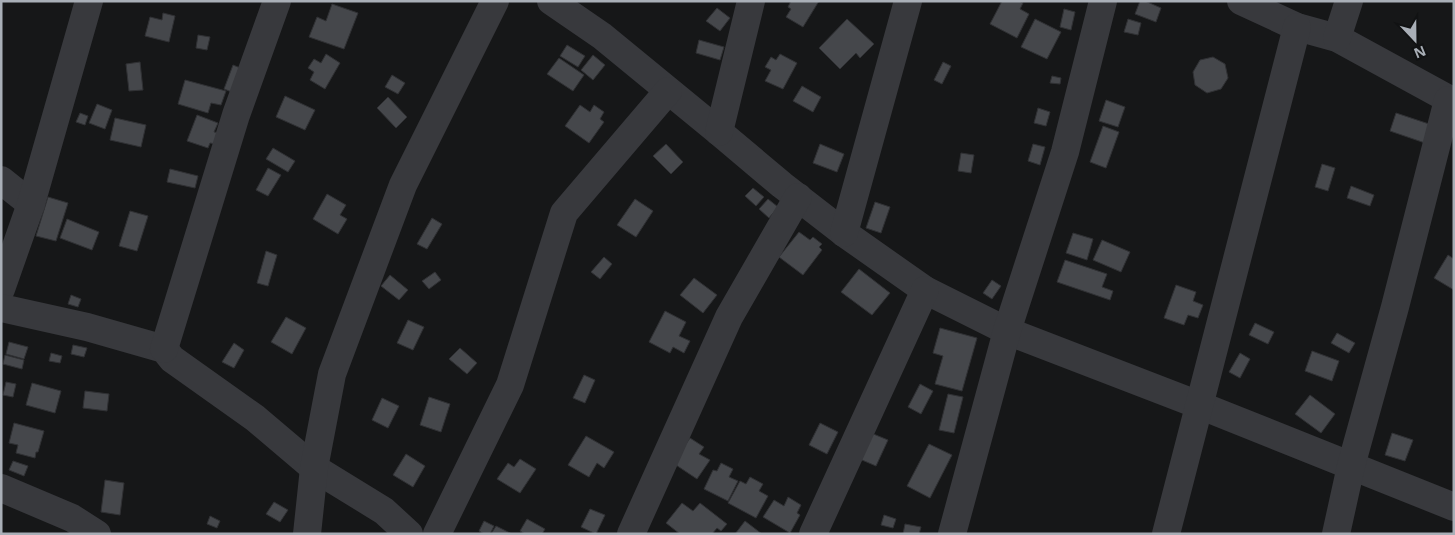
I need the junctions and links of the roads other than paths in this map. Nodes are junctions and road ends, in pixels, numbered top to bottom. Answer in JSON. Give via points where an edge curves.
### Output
{"nodes":[{"id":1,"x":89,"y":1,"type":"edge"},
{"id":2,"x":277,"y":1,"type":"edge"},
{"id":3,"x":495,"y":1,"type":"edge"},
{"id":4,"x":551,"y":1,"type":"edge"},
{"id":5,"x":751,"y":1,"type":"edge"},
{"id":6,"x":908,"y":1,"type":"edge"},
{"id":7,"x":1103,"y":1,"type":"edge"},
{"id":8,"x":1241,"y":1,"type":"edge"},
{"id":9,"x":1349,"y":1,"type":"edge"},
{"id":10,"x":581,"y":11,"type":"edge"},
{"id":11,"x":1297,"y":27,"type":"junction"},
{"id":12,"x":1337,"y":38,"type":"junction"},
{"id":13,"x":668,"y":91,"type":"junction"},
{"id":14,"x":1451,"y":101,"type":"edge"},
{"id":15,"x":719,"y":132,"type":"junction"},
{"id":16,"x":1,"y":180,"type":"edge"},
{"id":17,"x":798,"y":197,"type":"junction"},
{"id":18,"x":31,"y":204,"type":"junction"},
{"id":19,"x":844,"y":233,"type":"junction"},
{"id":20,"x":1,"y":289,"type":"edge"},
{"id":21,"x":925,"y":290,"type":"junction"},
{"id":22,"x":1,"y":308,"type":"edge"},
{"id":23,"x":1007,"y":331,"type":"junction"},
{"id":24,"x":164,"y":349,"type":"junction"},
{"id":25,"x":1199,"y":405,"type":"junction"},
{"id":26,"x":1351,"y":466,"type":"junction"},
{"id":27,"x":314,"y":468,"type":"junction"},
{"id":28,"x":1,"y":488,"type":"edge"},
{"id":29,"x":1454,"y":507,"type":"edge"},
{"id":30,"x":97,"y":534,"type":"edge"},
{"id":31,"x":307,"y":534,"type":"edge"},
{"id":32,"x":409,"y":534,"type":"edge"},
{"id":33,"x":437,"y":534,"type":"edge"},
{"id":34,"x":631,"y":534,"type":"edge"},
{"id":35,"x":813,"y":534,"type":"edge"},
{"id":36,"x":952,"y":534,"type":"edge"},
{"id":37,"x":1166,"y":534,"type":"edge"},
{"id":38,"x":1336,"y":534,"type":"edge"}],
"edges":[{"from":1,"to":18,"type":"street"},
{"from":2,"to":24,"type":"street","via":[[236,115]]},
{"from":3,"to":27,"type":"street","via":[[403,185],[332,374]]},
{"from":4,"to":10,"type":"street"},
{"from":5,"to":15,"type":"street"},
{"from":6,"to":19,"type":"street"},
{"from":7,"to":23,"type":"street","via":[[1065,152]]},
{"from":8,"to":11,"type":"street"},
{"from":9,"to":12,"type":"street"},
{"from":10,"to":13,"type":"street","via":[[602,36]]},
{"from":11,"to":12,"type":"street"},
{"from":11,"to":25,"type":"street"},
{"from":12,"to":14,"type":"street"},
{"from":13,"to":15,"type":"street"},
{"from":13,"to":33,"type":"street","via":[[564,212],[510,384]]},
{"from":14,"to":26,"type":"street"},
{"from":15,"to":17,"type":"street"},
{"from":16,"to":18,"type":"street"},
{"from":17,"to":19,"type":"street"},
{"from":17,"to":34,"type":"street","via":[[729,317]]},
{"from":18,"to":20,"type":"street"},
{"from":19,"to":21,"type":"street"},
{"from":21,"to":23,"type":"street"},
{"from":21,"to":35,"type":"street"},
{"from":22,"to":24,"type":"street","via":[[87,327]]},
{"from":23,"to":25,"type":"street"},
{"from":23,"to":36,"type":"street"},
{"from":24,"to":27,"type":"street","via":[[172,359],[255,418]]},
{"from":25,"to":26,"type":"street"},
{"from":25,"to":37,"type":"street"},
{"from":26,"to":29,"type":"street"},
{"from":26,"to":38,"type":"street"},
{"from":27,"to":31,"type":"street"},
{"from":27,"to":32,"type":"street","via":[[384,511]]},
{"from":28,"to":30,"type":"street","via":[[72,518]]}]}
